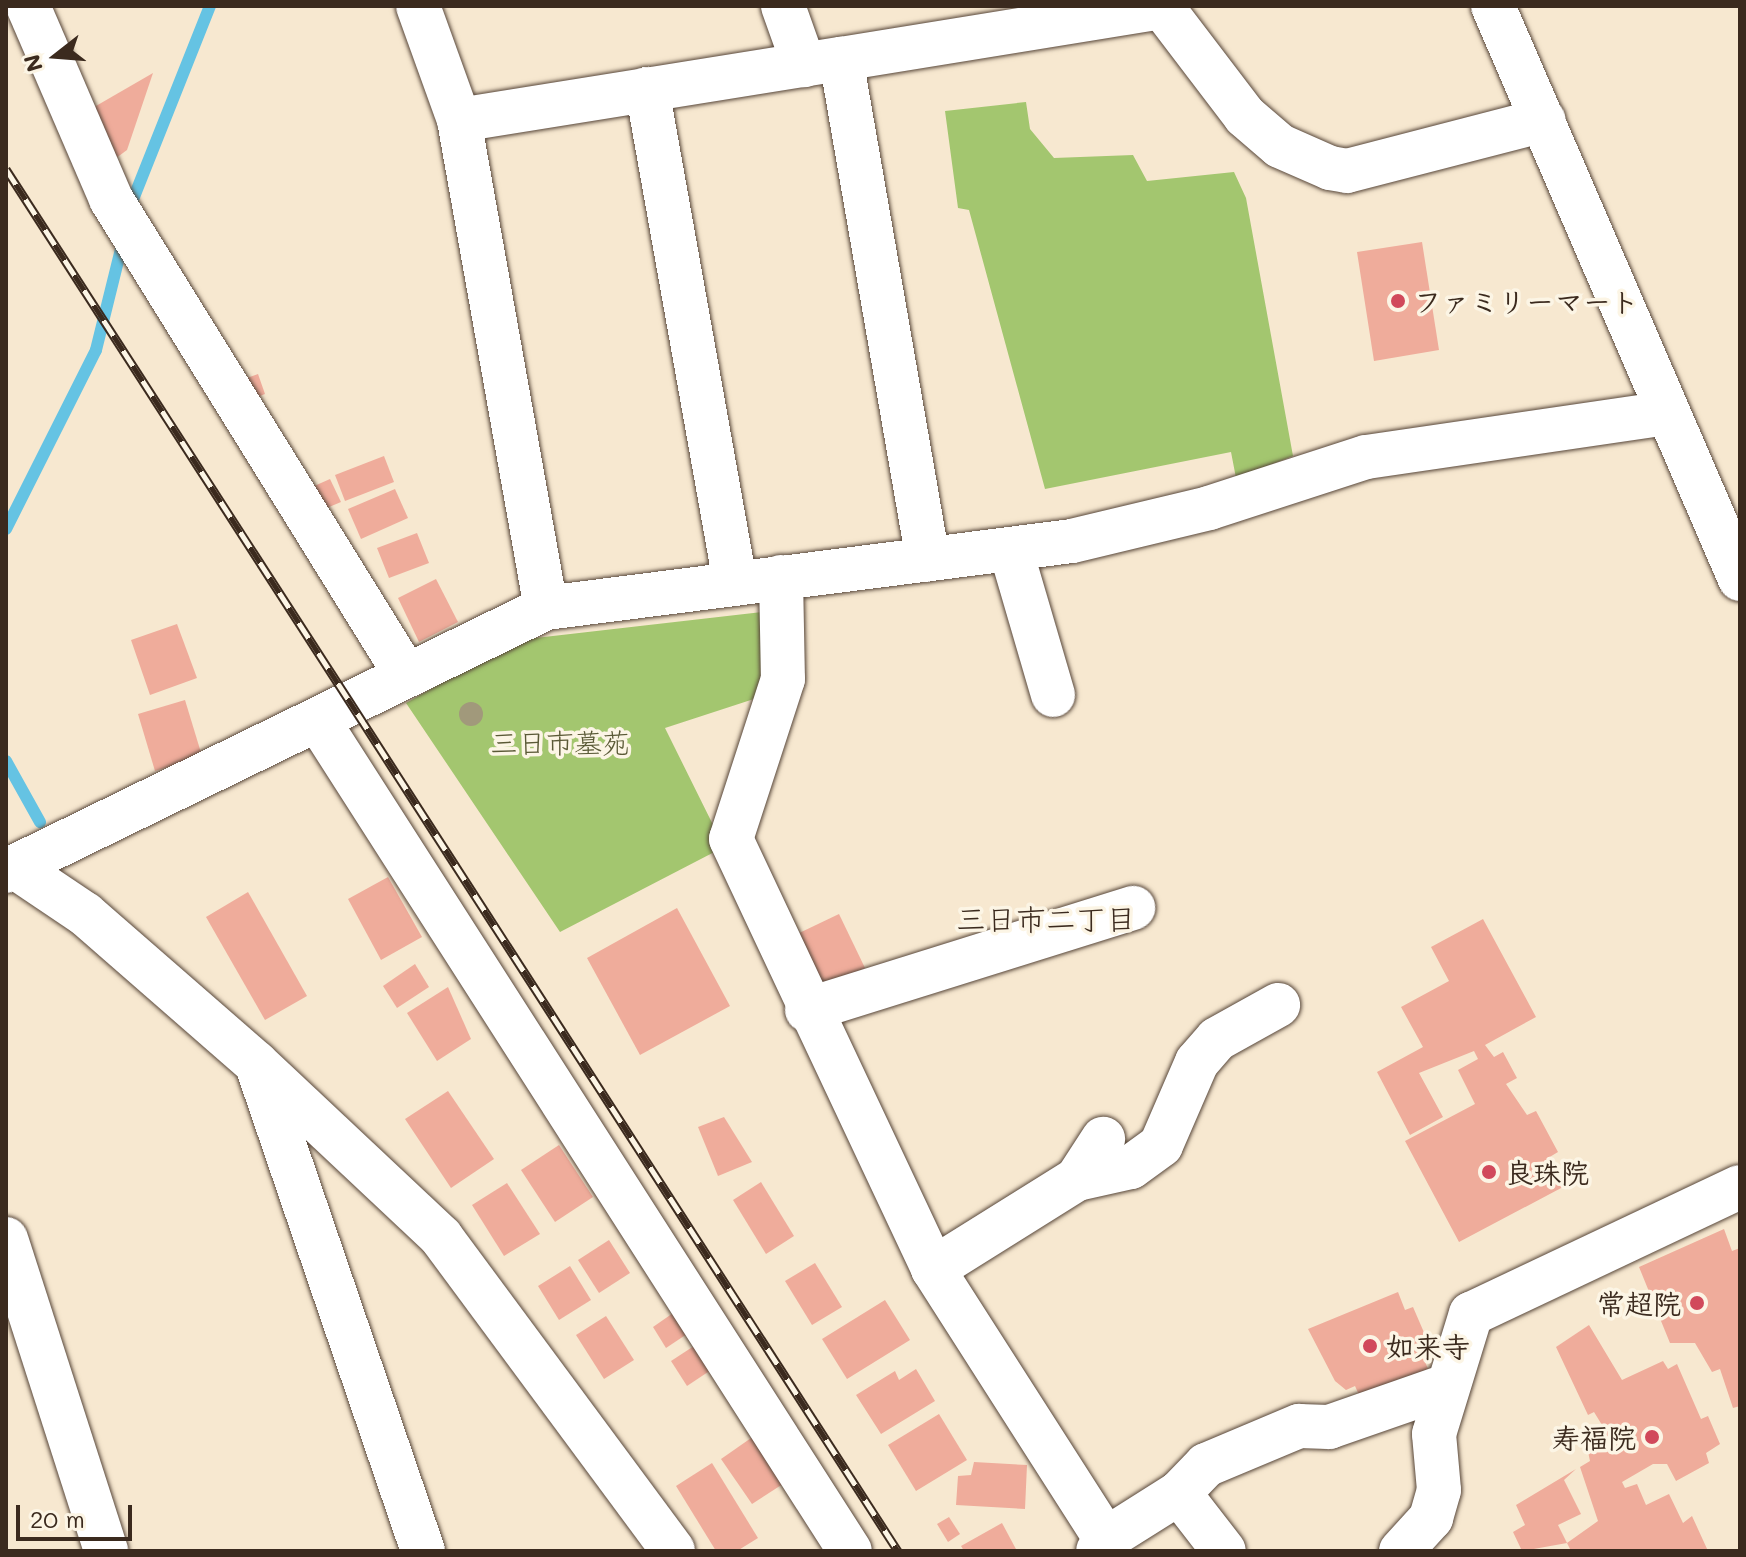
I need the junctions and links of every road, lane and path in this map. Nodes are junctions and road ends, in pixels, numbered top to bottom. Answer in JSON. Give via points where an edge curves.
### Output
{"nodes":[{"id":1,"x":28,"y":6,"type":"edge"},
{"id":2,"x":418,"y":6,"type":"edge"},
{"id":3,"x":783,"y":6,"type":"edge"},
{"id":4,"x":1493,"y":6,"type":"edge"},
{"id":5,"x":823,"y":62,"type":"junction"},
{"id":6,"x":647,"y":89,"type":"junction"},
{"id":7,"x":459,"y":120,"type":"junction"},
{"id":8,"x":1544,"y":120,"type":"junction"},
{"id":9,"x":1666,"y":413,"type":"junction"},
{"id":10,"x":1011,"y":551,"type":"junction"},
{"id":11,"x":928,"y":560,"type":"junction"},
{"id":12,"x":781,"y":577,"type":"junction"},
{"id":13,"x":1740,"y":579,"type":"edge"},
{"id":14,"x":735,"y":582,"type":"junction"},
{"id":15,"x":546,"y":608,"type":"junction"},
{"id":16,"x":406,"y":675,"type":"junction"},
{"id":17,"x":1053,"y":695,"type":"dead end"},
{"id":18,"x":319,"y":722,"type":"junction"},
{"id":19,"x":12,"y":870,"type":"edge"},
{"id":20,"x":1133,"y":908,"type":"dead end"},
{"id":21,"x":1278,"y":1005,"type":"dead end"},
{"id":22,"x":807,"y":1010,"type":"junction"},
{"id":23,"x":256,"y":1063,"type":"junction"},
{"id":24,"x":1103,"y":1139,"type":"dead end"},
{"id":25,"x":1077,"y":1179,"type":"junction"},
{"id":26,"x":1740,"y":1187,"type":"edge"},
{"id":27,"x":6,"y":1239,"type":"edge"},
{"id":28,"x":933,"y":1269,"type":"junction"},
{"id":29,"x":1444,"y":1387,"type":"junction"},
{"id":30,"x":1179,"y":1493,"type":"junction"},
{"id":31,"x":1102,"y":1545,"type":"edge"},
{"id":32,"x":106,"y":1551,"type":"edge"},
{"id":33,"x":423,"y":1551,"type":"edge"},
{"id":34,"x":673,"y":1551,"type":"edge"},
{"id":35,"x":850,"y":1551,"type":"edge"},
{"id":36,"x":1224,"y":1551,"type":"edge"},
{"id":37,"x":1401,"y":1551,"type":"edge"}],
"edges":[{"from":1,"to":16,"type":"street","via":[[111,199]]},
{"from":2,"to":7,"type":"street"},
{"from":3,"to":5,"type":"street"},
{"from":4,"to":8,"type":"street"},
{"from":5,"to":6,"type":"street"},
{"from":5,"to":8,"type":"street","via":[[1162,7],[1245,116],[1280,146],[1330,168],[1347,171]]},
{"from":5,"to":11,"type":"street"},
{"from":6,"to":7,"type":"street"},
{"from":6,"to":14,"type":"street"},
{"from":7,"to":15,"type":"street"},
{"from":8,"to":9,"type":"street"},
{"from":9,"to":10,"type":"street","via":[[1366,457],[1209,508]]},
{"from":9,"to":13,"type":"street"},
{"from":10,"to":11,"type":"street"},
{"from":10,"to":17,"type":"street"},
{"from":11,"to":12,"type":"street"},
{"from":12,"to":14,"type":"street"},
{"from":12,"to":22,"type":"street","via":[[783,679],[731,839]]},
{"from":14,"to":15,"type":"street"},
{"from":15,"to":16,"type":"street"},
{"from":16,"to":18,"type":"street"},
{"from":18,"to":19,"type":"street"},
{"from":18,"to":35,"type":"street"},
{"from":19,"to":23,"type":"street","via":[[85,914]]},
{"from":20,"to":22,"type":"street"},
{"from":21,"to":25,"type":"street","via":[[1217,1039],[1197,1062],[1161,1145],[1131,1167]]},
{"from":22,"to":28,"type":"street"},
{"from":23,"to":33,"type":"street","via":[[296,1194],[305,1201]]},
{"from":23,"to":34,"type":"street","via":[[441,1237]]},
{"from":24,"to":25,"type":"street"},
{"from":25,"to":28,"type":"street"},
{"from":26,"to":29,"type":"street","via":[[1471,1314]]},
{"from":27,"to":32,"type":"street"},
{"from":28,"to":31,"type":"street"},
{"from":29,"to":30,"type":"street","via":[[1329,1427],[1299,1426],[1206,1465]]},
{"from":29,"to":37,"type":"street","via":[[1434,1434],[1439,1490],[1431,1518]]},
{"from":30,"to":31,"type":"street"},
{"from":30,"to":36,"type":"street"}]}
